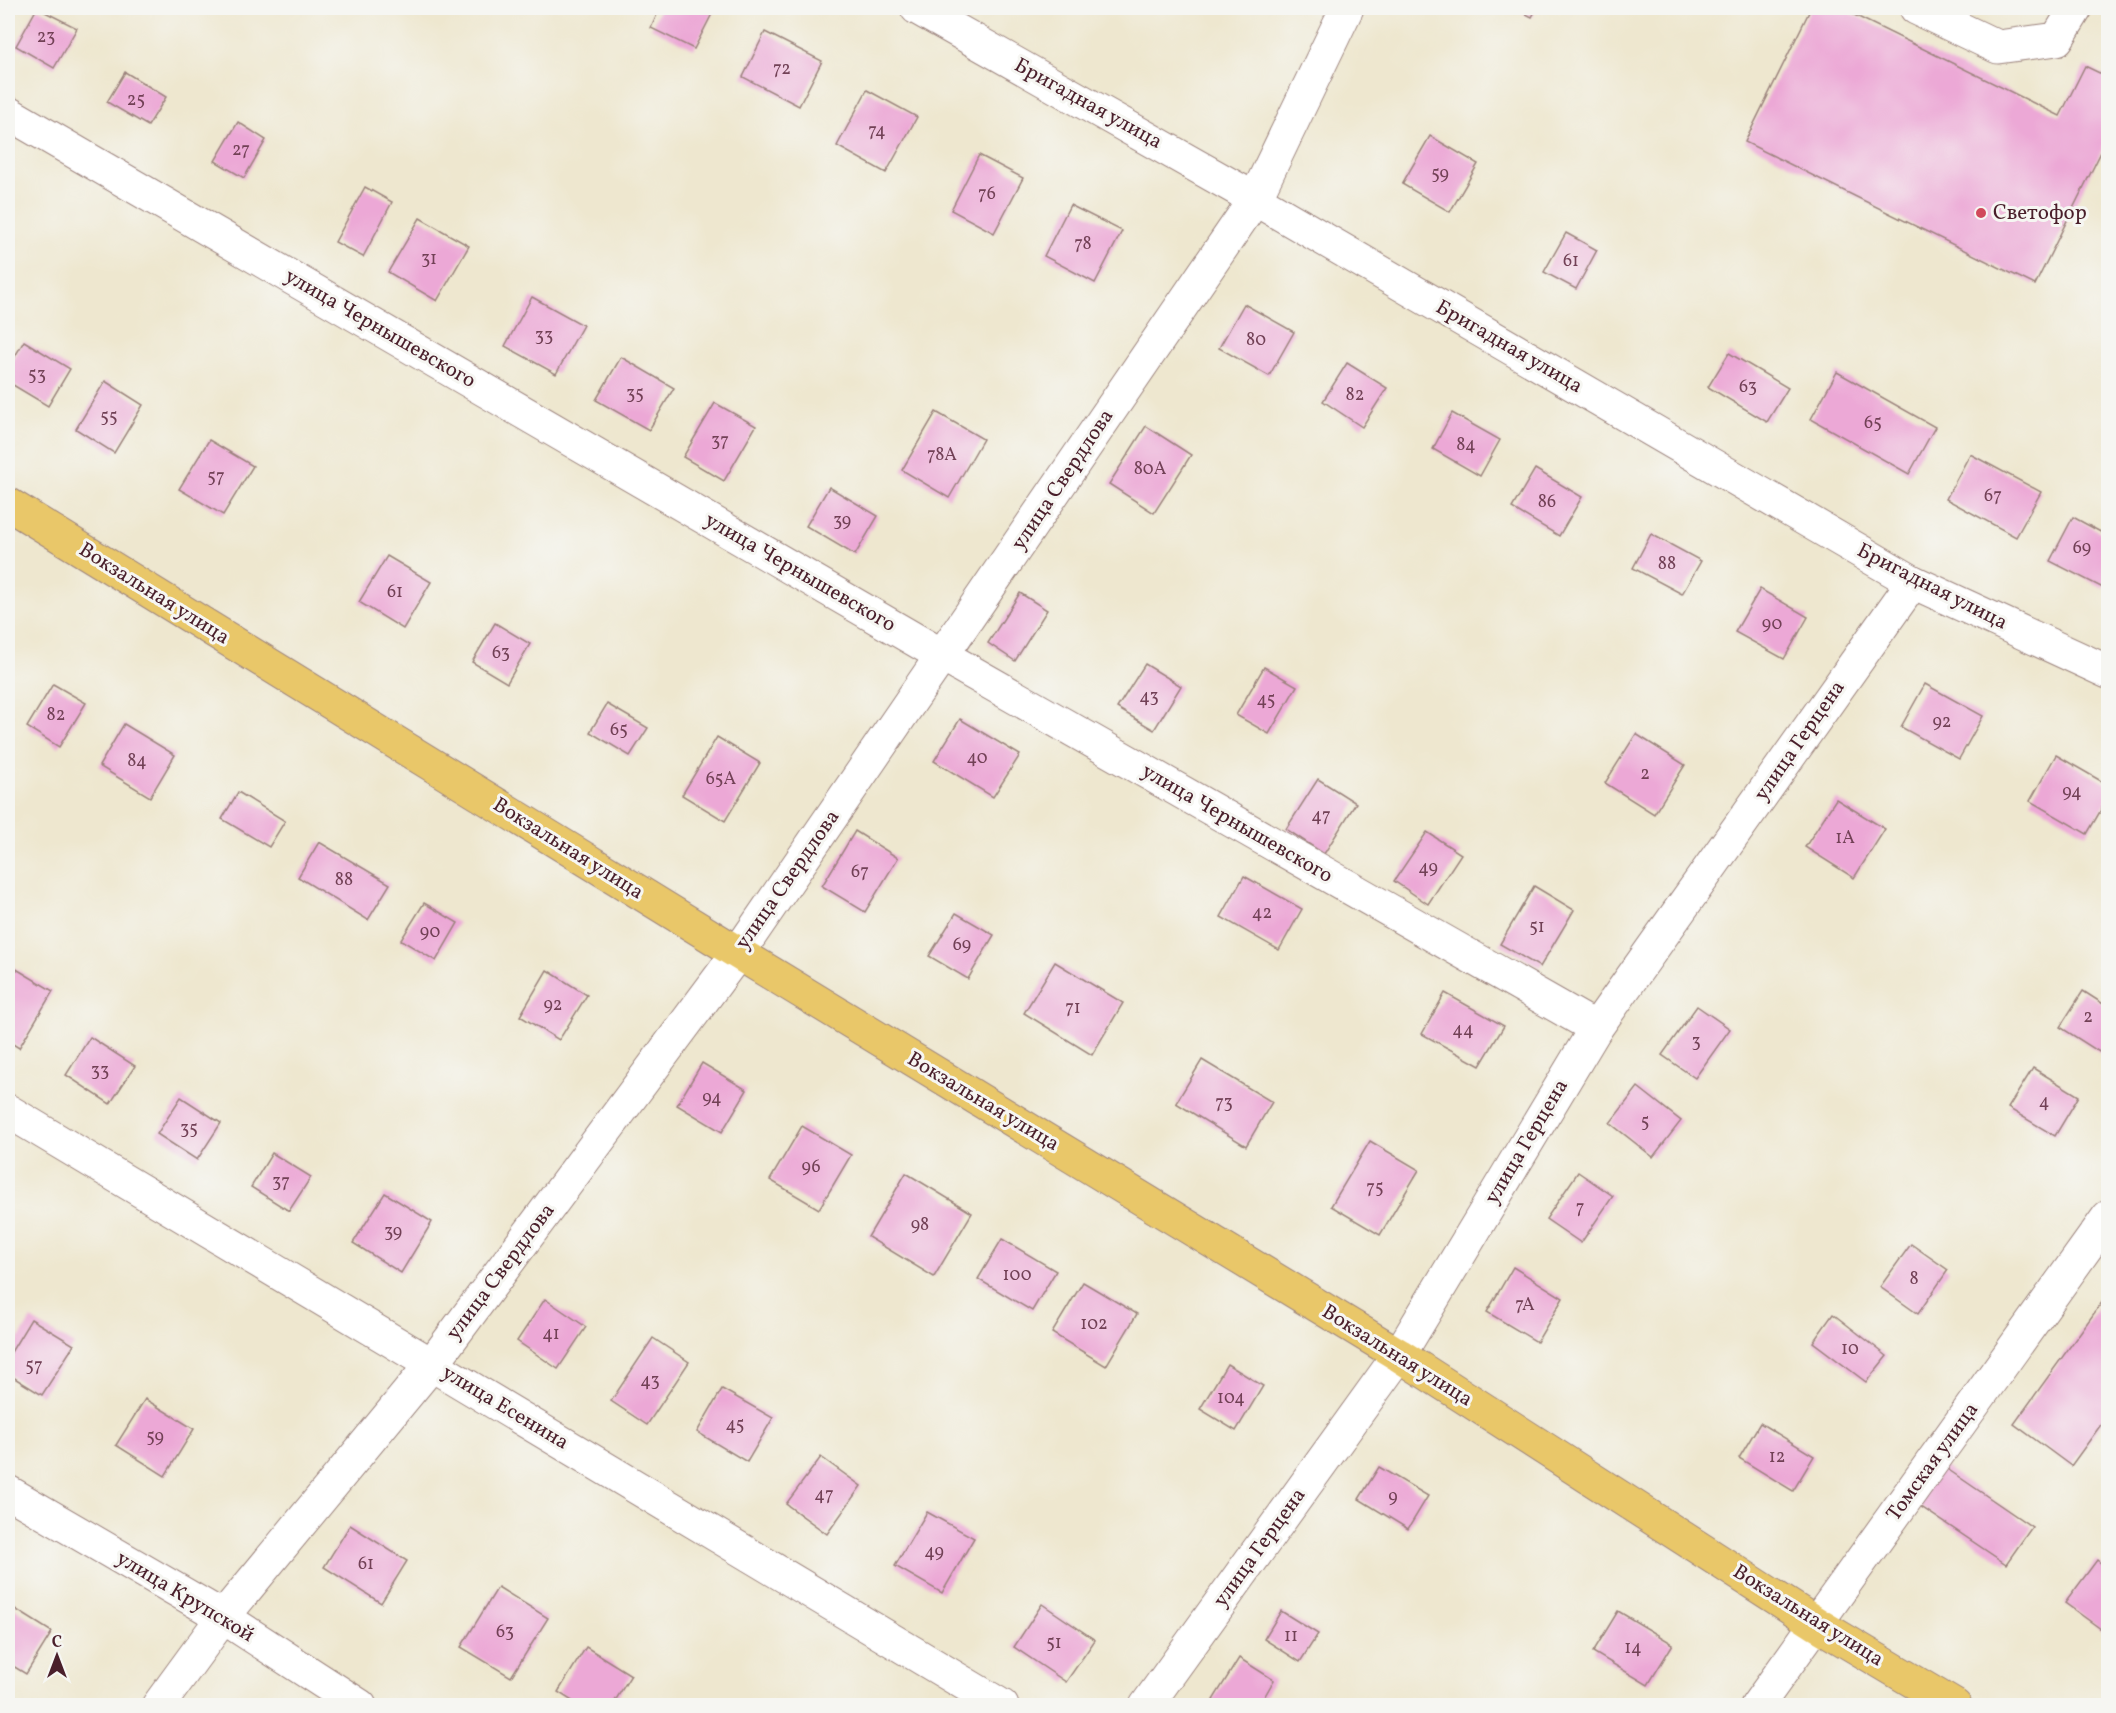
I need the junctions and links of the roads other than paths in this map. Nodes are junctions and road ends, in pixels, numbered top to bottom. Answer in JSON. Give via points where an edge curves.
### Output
{"nodes":[{"id":1,"x":917,"y":8,"type":"edge"},
{"id":2,"x":1347,"y":8,"type":"edge"},
{"id":3,"x":1916,"y":8,"type":"edge"},
{"id":4,"x":2076,"y":8,"type":"edge"},
{"id":5,"x":8,"y":113,"type":"edge"},
{"id":6,"x":1255,"y":199,"type":"junction"},
{"id":7,"x":8,"y":504,"type":"edge"},
{"id":8,"x":1913,"y":582,"type":"junction"},
{"id":9,"x":943,"y":656,"type":"junction"},
{"id":10,"x":2109,"y":672,"type":"edge"},
{"id":11,"x":738,"y":953,"type":"junction"},
{"id":12,"x":1596,"y":1028,"type":"junction"},
{"id":13,"x":8,"y":1111,"type":"edge"},
{"id":14,"x":2109,"y":1217,"type":"edge"},
{"id":15,"x":1399,"y":1355,"type":"junction"},
{"id":16,"x":432,"y":1365,"type":"junction"},
{"id":17,"x":8,"y":1492,"type":"edge"},
{"id":18,"x":223,"y":1617,"type":"junction"},
{"id":19,"x":1817,"y":1624,"type":"junction"},
{"id":20,"x":158,"y":1706,"type":"edge"},
{"id":21,"x":360,"y":1706,"type":"edge"},
{"id":22,"x":1002,"y":1706,"type":"edge"},
{"id":23,"x":1146,"y":1706,"type":"edge"},
{"id":24,"x":1757,"y":1706,"type":"edge"},
{"id":25,"x":1955,"y":1706,"type":"edge"}],
"edges":[{"from":1,"to":6,"type":"street","name":"Бригадная улица"},
{"from":2,"to":6,"type":"street","name":"улица Свердлова"},
{"from":3,"to":4,"type":"street","via":[[1998,47],[2057,39]]},
{"from":5,"to":9,"type":"street","name":"улица Чернышевского"},
{"from":6,"to":8,"type":"street","name":"Бригадная улица"},
{"from":6,"to":9,"type":"street","name":"улица Свердлова"},
{"from":7,"to":11,"type":"main road","name":"Вокзальная улица"},
{"from":8,"to":10,"type":"street","name":"Бригадная улица"},
{"from":8,"to":12,"type":"street","name":"улица Герцена"},
{"from":9,"to":11,"type":"street","name":"улица Свердлова"},
{"from":9,"to":12,"type":"street","name":"улица Чернышевского"},
{"from":11,"to":15,"type":"main road","name":"Вокзальная улица"},
{"from":11,"to":16,"type":"street","name":"улица Свердлова"},
{"from":12,"to":15,"type":"street","name":"улица Герцена"},
{"from":13,"to":16,"type":"street","name":"улица Есенина"},
{"from":14,"to":19,"type":"street","name":"Томская улица"},
{"from":15,"to":19,"type":"main road","name":"Вокзальная улица"},
{"from":15,"to":23,"type":"street","name":"улица Герцена"},
{"from":16,"to":18,"type":"street","name":"улица Свердлова"},
{"from":16,"to":22,"type":"street","name":"улица Есенина"},
{"from":17,"to":18,"type":"street","name":"улица Крупской"},
{"from":18,"to":20,"type":"street","name":"улица Свердлова"},
{"from":18,"to":21,"type":"street","name":"улица Крупской"},
{"from":19,"to":24,"type":"street","name":"Томская улица"},
{"from":19,"to":25,"type":"main road","name":"Вокзальная улица"}]}
